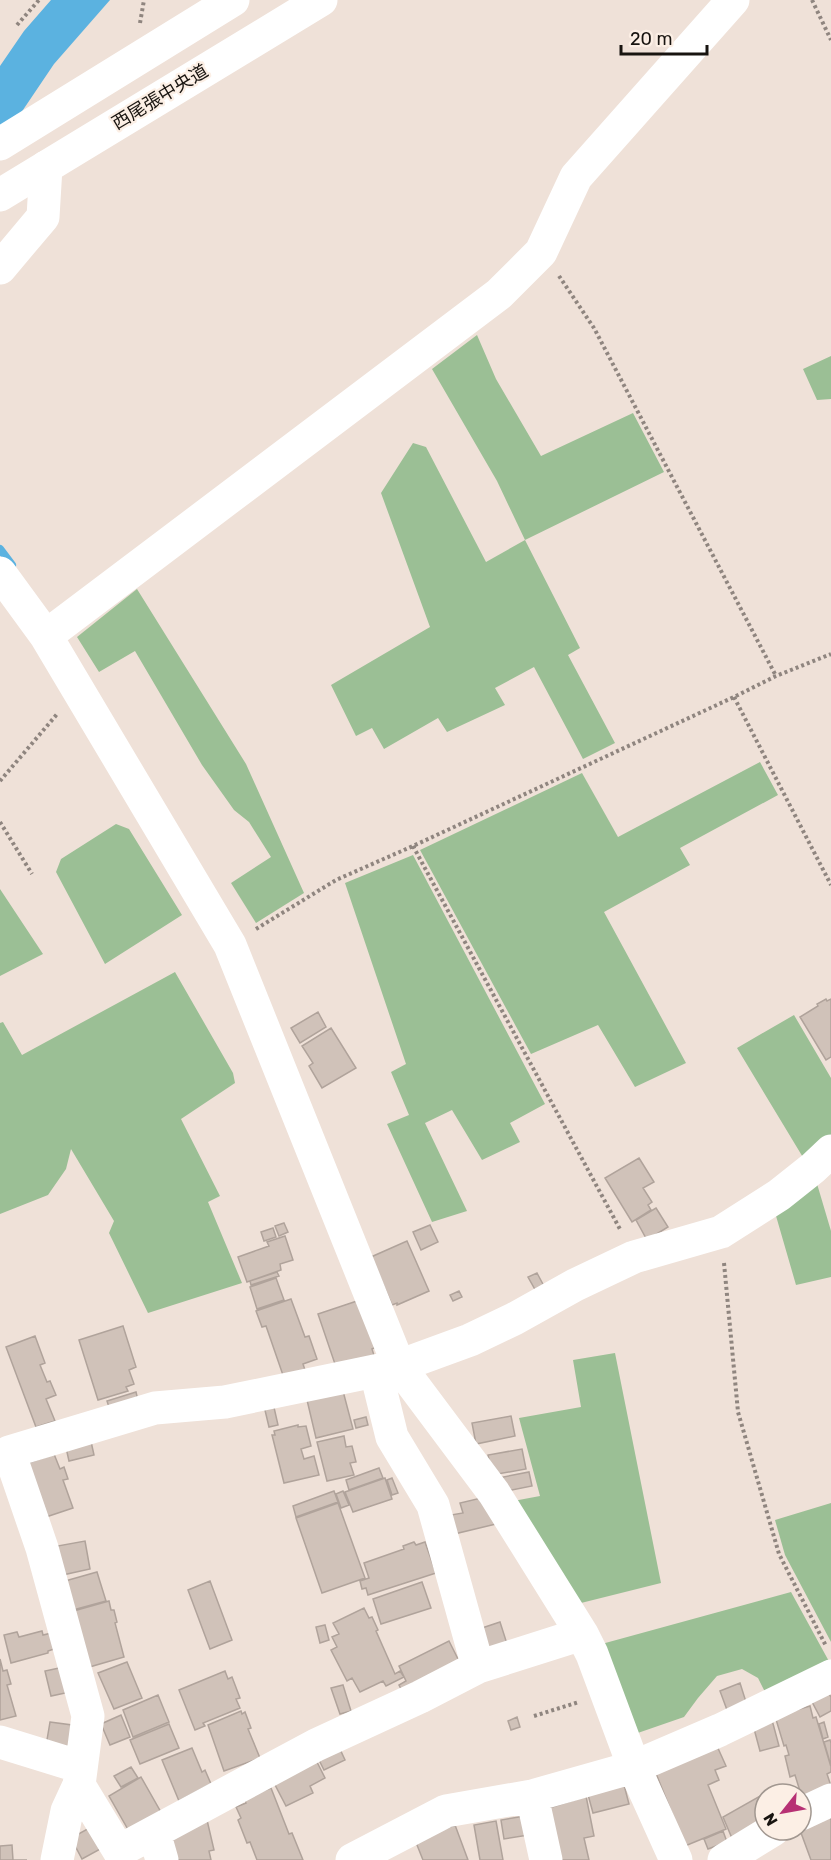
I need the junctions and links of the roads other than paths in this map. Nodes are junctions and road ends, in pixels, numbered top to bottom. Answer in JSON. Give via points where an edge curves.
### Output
{"nodes":[{"id":1,"x":233,"y":0,"type":"edge"},
{"id":2,"x":321,"y":0,"type":"edge"},
{"id":3,"x":733,"y":0,"type":"edge"},
{"id":4,"x":0,"y":144,"type":"edge"},
{"id":5,"x":23,"y":181,"type":"edge"},
{"id":6,"x":0,"y":268,"type":"edge"},
{"id":7,"x":0,"y":573,"type":"edge"},
{"id":8,"x":46,"y":636,"type":"junction"},
{"id":9,"x":831,"y":1151,"type":"edge"},
{"id":10,"x":388,"y":1369,"type":"junction"},
{"id":11,"x":582,"y":1634,"type":"junction"},
{"id":12,"x":477,"y":1667,"type":"junction"},
{"id":13,"x":831,"y":1676,"type":"edge"},
{"id":14,"x":0,"y":1743,"type":"edge"},
{"id":15,"x":634,"y":1767,"type":"junction"},
{"id":16,"x":80,"y":1776,"type":"junction"},
{"id":17,"x":532,"y":1796,"type":"junction"},
{"id":18,"x":831,"y":1800,"type":"edge"},
{"id":19,"x":813,"y":1808,"type":"edge"},
{"id":20,"x":753,"y":1842,"type":"edge"},
{"id":21,"x":158,"y":1846,"type":"edge"},
{"id":22,"x":111,"y":1856,"type":"edge"},
{"id":23,"x":57,"y":1860,"type":"edge"},
{"id":24,"x":352,"y":1860,"type":"edge"},
{"id":25,"x":546,"y":1860,"type":"edge"},
{"id":26,"x":675,"y":1860,"type":"edge"},
{"id":27,"x":724,"y":1860,"type":"edge"}],
"edges":[{"from":1,"to":4,"type":"street"},
{"from":2,"to":5,"type":"street","name":"西尾張中央道"},
{"from":3,"to":8,"type":"street","via":[[576,177],[541,252],[499,294]]},
{"from":5,"to":6,"type":"street","via":[[43,217]]},
{"from":7,"to":8,"type":"street"},
{"from":8,"to":10,"type":"street","via":[[230,945]]},
{"from":9,"to":10,"type":"street","via":[[779,1195],[721,1232],[634,1257],[470,1340]]},
{"from":10,"to":11,"type":"street","via":[[495,1493]]},
{"from":10,"to":12,"type":"street","via":[[392,1437],[433,1504]]},
{"from":10,"to":16,"type":"street","via":[[225,1402],[155,1408],[9,1452],[42,1548],[88,1716]]},
{"from":11,"to":12,"type":"street"},
{"from":11,"to":15,"type":"street"},
{"from":12,"to":21,"type":"street","via":[[316,1745]]},
{"from":13,"to":15,"type":"street"},
{"from":14,"to":16,"type":"street"},
{"from":15,"to":17,"type":"street"},
{"from":15,"to":26,"type":"street"},
{"from":16,"to":22,"type":"street"},
{"from":16,"to":23,"type":"street","via":[[67,1811]]},
{"from":17,"to":24,"type":"street","via":[[446,1811]]},
{"from":17,"to":25,"type":"street"},
{"from":18,"to":19,"type":"street"},
{"from":20,"to":27,"type":"street"},
{"from":21,"to":22,"type":"street"}]}
